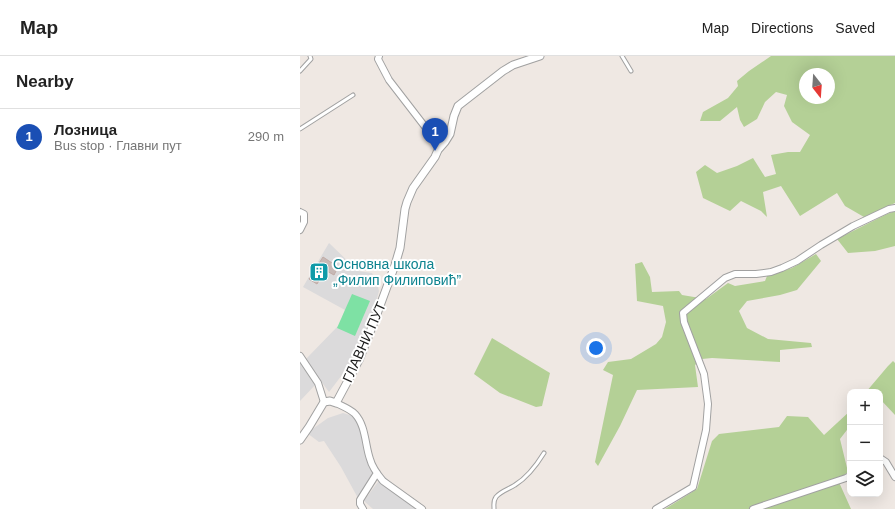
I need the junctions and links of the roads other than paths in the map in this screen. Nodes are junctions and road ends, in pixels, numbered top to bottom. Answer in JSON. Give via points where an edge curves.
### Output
{"nodes":[{"id":1,"x":310,"y":56,"type":"edge"},
{"id":2,"x":379,"y":56,"type":"edge"},
{"id":3,"x":540,"y":56,"type":"edge"},
{"id":4,"x":622,"y":56,"type":"edge"},
{"id":5,"x":300,"y":71,"type":"edge"},
{"id":6,"x":631,"y":71,"type":"dead end"},
{"id":7,"x":354,"y":95,"type":"dead end"},
{"id":8,"x":300,"y":129,"type":"edge"},
{"id":9,"x":438,"y":150,"type":"junction"},
{"id":10,"x":895,"y":208,"type":"edge"},
{"id":11,"x":300,"y":212,"type":"edge"},
{"id":12,"x":300,"y":230,"type":"edge"},
{"id":13,"x":300,"y":356,"type":"edge"},
{"id":14,"x":324,"y":402,"type":"junction"},
{"id":15,"x":336,"y":403,"type":"junction"},
{"id":16,"x":301,"y":434,"type":"edge"},
{"id":17,"x":544,"y":453,"type":"dead end"},
{"id":18,"x":883,"y":460,"type":"edge"},
{"id":19,"x":377,"y":473,"type":"junction"},
{"id":20,"x":847,"y":477,"type":"edge"},
{"id":21,"x":895,"y":477,"type":"edge"},
{"id":22,"x":363,"y":509,"type":"edge"},
{"id":23,"x":422,"y":509,"type":"edge"},
{"id":24,"x":494,"y":509,"type":"edge"},
{"id":25,"x":656,"y":509,"type":"edge"},
{"id":26,"x":753,"y":509,"type":"edge"}],
"edges":[{"from":1,"to":5,"type":"lane","via":[[311,59]]},
{"from":2,"to":9,"type":"street","via":[[378,59],[389,80],[432,135],[438,144]]},
{"from":3,"to":9,"type":"street","name":"ГЛАВНИ ПУТ","via":[[513,64],[458,106],[450,134]]},
{"from":4,"to":6,"type":"lane"},
{"from":7,"to":8,"type":"lane"},
{"from":9,"to":15,"type":"street","name":"ГЛАВНИ ПУТ","via":[[413,188],[407,202],[395,265],[359,360]]},
{"from":10,"to":25,"type":"street","via":[[853,226],[782,268],[756,274],[735,274],[726,278],[682,313],[704,374],[708,404],[706,430],[693,487]]},
{"from":11,"to":12,"type":"street","via":[[304,214],[304,222]]},
{"from":13,"to":14,"type":"street","via":[[318,383]]},
{"from":14,"to":15,"type":"street"},
{"from":14,"to":16,"type":"street","via":[[309,427]]},
{"from":15,"to":19,"type":"street","via":[[357,416],[370,460]]},
{"from":17,"to":24,"type":"lane","via":[[525,477],[496,497]]},
{"from":18,"to":21,"type":"street"},
{"from":19,"to":22,"type":"street","via":[[360,500]]},
{"from":19,"to":23,"type":"street","via":[[383,481]]},
{"from":20,"to":26,"type":"street"}]}
